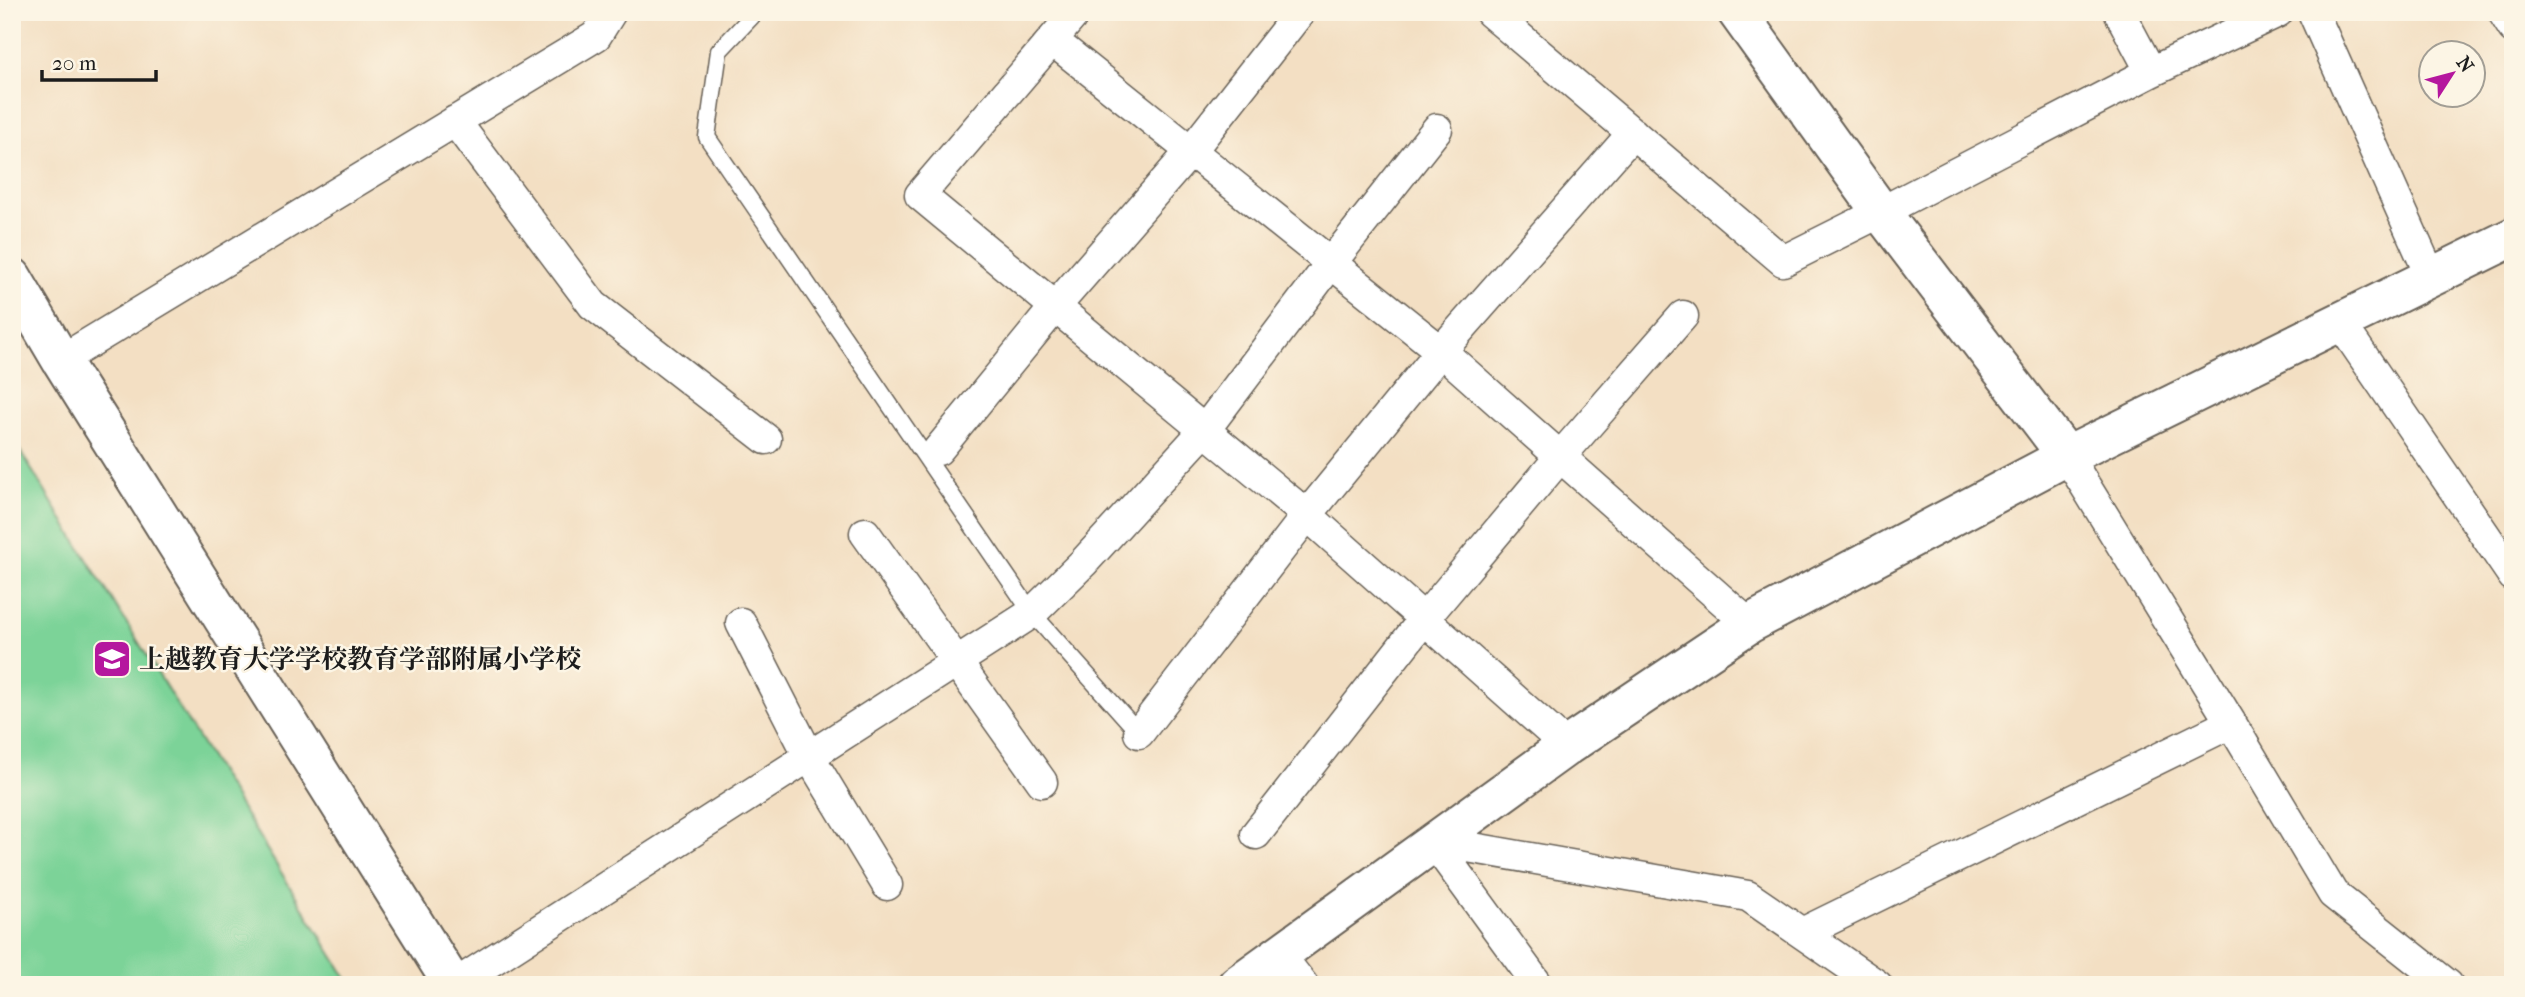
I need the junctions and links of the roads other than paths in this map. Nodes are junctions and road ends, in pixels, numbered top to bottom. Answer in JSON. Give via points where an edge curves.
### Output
{"nodes":[{"id":1,"x":611,"y":12,"type":"edge"},
{"id":2,"x":755,"y":12,"type":"edge"},
{"id":3,"x":1076,"y":12,"type":"edge"},
{"id":4,"x":1300,"y":12,"type":"edge"},
{"id":5,"x":1490,"y":12,"type":"edge"},
{"id":6,"x":1737,"y":12,"type":"edge"},
{"id":7,"x":2119,"y":12,"type":"edge"},
{"id":8,"x":2278,"y":12,"type":"edge"},
{"id":9,"x":2313,"y":12,"type":"edge"},
{"id":10,"x":2503,"y":12,"type":"edge"},
{"id":11,"x":2513,"y":28,"type":"edge"},
{"id":12,"x":1052,"y":40,"type":"junction"},
{"id":13,"x":2151,"y":72,"type":"junction"},
{"id":14,"x":456,"y":121,"type":"junction"},
{"id":15,"x":1437,"y":129,"type":"dead end"},
{"id":16,"x":1633,"y":133,"type":"junction"},
{"id":17,"x":1191,"y":151,"type":"junction"},
{"id":18,"x":1881,"y":212,"type":"junction"},
{"id":19,"x":2513,"y":237,"type":"edge"},
{"id":20,"x":1331,"y":263,"type":"junction"},
{"id":21,"x":12,"y":277,"type":"edge"},
{"id":22,"x":2431,"y":277,"type":"junction"},
{"id":23,"x":1055,"y":307,"type":"junction"},
{"id":24,"x":1683,"y":316,"type":"dead end"},
{"id":25,"x":2339,"y":321,"type":"junction"},
{"id":26,"x":1441,"y":351,"type":"junction"},
{"id":27,"x":61,"y":360,"type":"junction"},
{"id":28,"x":1204,"y":431,"type":"junction"},
{"id":29,"x":766,"y":439,"type":"dead end"},
{"id":30,"x":938,"y":450,"type":"dead end"},
{"id":31,"x":2067,"y":456,"type":"junction"},
{"id":32,"x":1560,"y":457,"type":"junction"},
{"id":33,"x":1307,"y":515,"type":"junction"},
{"id":34,"x":865,"y":533,"type":"dead end"},
{"id":35,"x":2513,"y":576,"type":"edge"},
{"id":36,"x":1032,"y":613,"type":"junction"},
{"id":37,"x":1424,"y":620,"type":"junction"},
{"id":38,"x":741,"y":623,"type":"dead end"},
{"id":39,"x":1749,"y":624,"type":"junction"},
{"id":40,"x":956,"y":662,"type":"junction"},
{"id":41,"x":2231,"y":723,"type":"junction"},
{"id":42,"x":1139,"y":733,"type":"joint"},
{"id":43,"x":1567,"y":746,"type":"junction"},
{"id":44,"x":809,"y":757,"type":"junction"},
{"id":45,"x":1042,"y":782,"type":"dead end"},
{"id":46,"x":1256,"y":834,"type":"dead end"},
{"id":47,"x":1433,"y":841,"type":"junction"},
{"id":48,"x":887,"y":885,"type":"dead end"},
{"id":49,"x":1802,"y":933,"type":"junction"},
{"id":50,"x":1279,"y":954,"type":"junction"},
{"id":51,"x":454,"y":985,"type":"edge"},
{"id":52,"x":1237,"y":985,"type":"edge"},
{"id":53,"x":1303,"y":985,"type":"edge"},
{"id":54,"x":1538,"y":985,"type":"edge"},
{"id":55,"x":1877,"y":985,"type":"edge"},
{"id":56,"x":2448,"y":985,"type":"edge"}],
"edges":[{"from":1,"to":14,"type":"street","via":[[596,36]]},
{"from":2,"to":36,"type":"lane","via":[[719,51],[708,137]]},
{"from":3,"to":12,"type":"street"},
{"from":4,"to":17,"type":"street"},
{"from":5,"to":16,"type":"street"},
{"from":6,"to":18,"type":"street"},
{"from":7,"to":13,"type":"street"},
{"from":8,"to":13,"type":"street"},
{"from":9,"to":22,"type":"street"},
{"from":10,"to":11,"type":"street"},
{"from":12,"to":17,"type":"street"},
{"from":12,"to":23,"type":"street","via":[[920,195]]},
{"from":13,"to":18,"type":"street"},
{"from":14,"to":27,"type":"street"},
{"from":14,"to":29,"type":"street","via":[[593,305]]},
{"from":15,"to":20,"type":"street"},
{"from":16,"to":18,"type":"street","via":[[1783,261]]},
{"from":16,"to":26,"type":"street"},
{"from":17,"to":20,"type":"street"},
{"from":17,"to":23,"type":"street"},
{"from":18,"to":31,"type":"street"},
{"from":19,"to":22,"type":"street"},
{"from":20,"to":26,"type":"street"},
{"from":20,"to":28,"type":"street"},
{"from":21,"to":27,"type":"street"},
{"from":22,"to":25,"type":"street"},
{"from":23,"to":28,"type":"street"},
{"from":23,"to":30,"type":"street"},
{"from":24,"to":32,"type":"street"},
{"from":25,"to":31,"type":"street"},
{"from":25,"to":35,"type":"street"},
{"from":26,"to":32,"type":"street"},
{"from":26,"to":33,"type":"street"},
{"from":27,"to":51,"type":"street"},
{"from":28,"to":33,"type":"street"},
{"from":28,"to":36,"type":"street"},
{"from":31,"to":39,"type":"street"},
{"from":31,"to":41,"type":"street"},
{"from":32,"to":37,"type":"street"},
{"from":32,"to":39,"type":"street"},
{"from":33,"to":37,"type":"street"},
{"from":33,"to":42,"type":"street"},
{"from":34,"to":40,"type":"street"},
{"from":36,"to":40,"type":"street"},
{"from":36,"to":42,"type":"lane"},
{"from":37,"to":43,"type":"street"},
{"from":37,"to":46,"type":"street"},
{"from":38,"to":44,"type":"street"},
{"from":39,"to":43,"type":"street"},
{"from":40,"to":44,"type":"street"},
{"from":40,"to":45,"type":"street"},
{"from":41,"to":49,"type":"street"},
{"from":41,"to":56,"type":"street","via":[[2333,894]]},
{"from":43,"to":47,"type":"street"},
{"from":44,"to":48,"type":"street"},
{"from":44,"to":51,"type":"street"},
{"from":47,"to":49,"type":"street","via":[[1748,896]]},
{"from":47,"to":50,"type":"street"},
{"from":47,"to":54,"type":"street"},
{"from":49,"to":55,"type":"street"},
{"from":50,"to":52,"type":"street"},
{"from":50,"to":53,"type":"street"}]}
